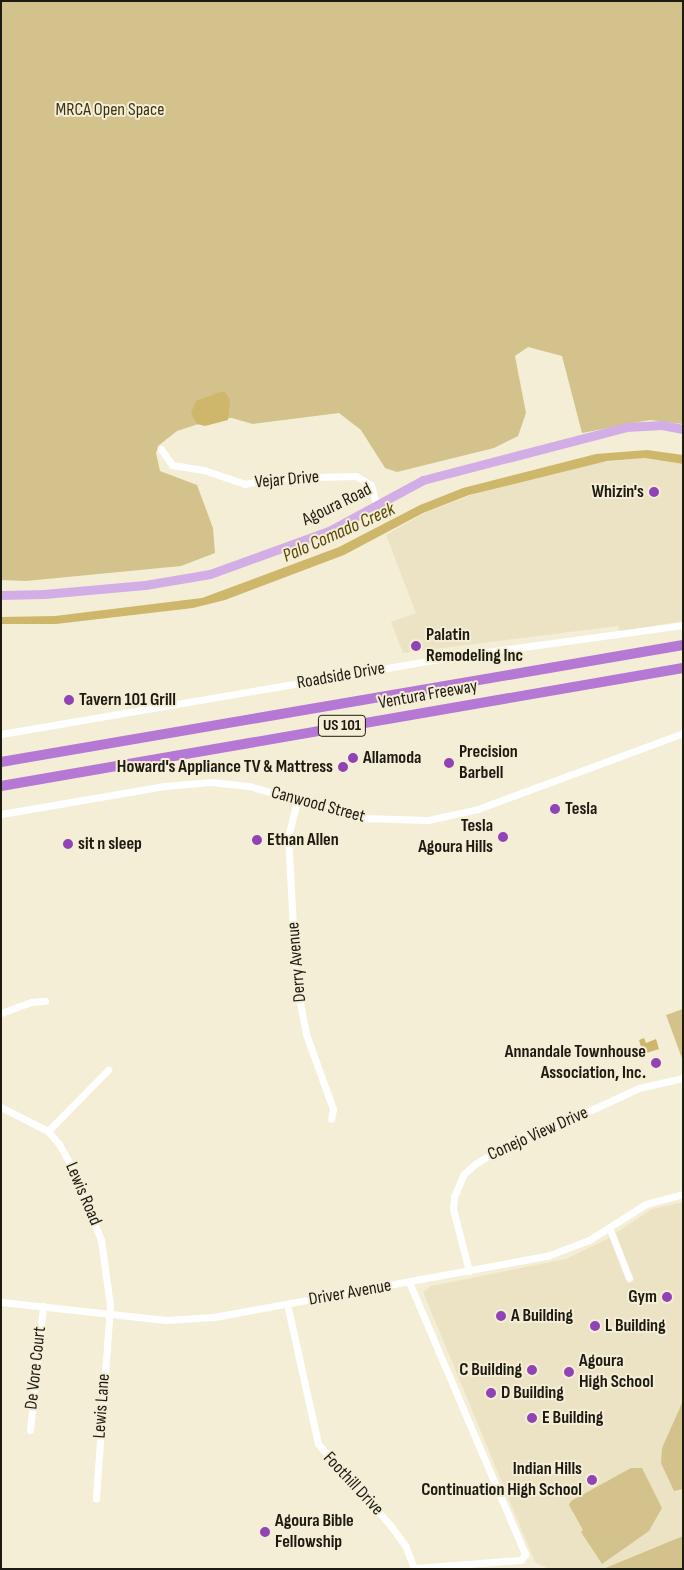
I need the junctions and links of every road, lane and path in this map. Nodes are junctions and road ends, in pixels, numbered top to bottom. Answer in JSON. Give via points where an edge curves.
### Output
{"nodes":[{"id":1,"x":683,"y":429,"type":"edge"},
{"id":2,"x":161,"y":449,"type":"dead end"},
{"id":3,"x":376,"y":504,"type":"junction"},
{"id":4,"x":1,"y":594,"type":"edge"},
{"id":5,"x":683,"y":625,"type":"edge"},
{"id":6,"x":683,"y":645,"type":"edge"},
{"id":7,"x":683,"y":668,"type":"edge"},
{"id":8,"x":683,"y":733,"type":"edge"},
{"id":9,"x":1,"y":734,"type":"edge"},
{"id":10,"x":1,"y":762,"type":"edge"},
{"id":11,"x":1,"y":786,"type":"edge"},
{"id":12,"x":297,"y":801,"type":"junction"},
{"id":13,"x":1,"y":814,"type":"edge"},
{"id":14,"x":45,"y":1001,"type":"dead end"},
{"id":15,"x":1,"y":1013,"type":"edge"},
{"id":16,"x":108,"y":1070,"type":"dead end"},
{"id":17,"x":683,"y":1078,"type":"edge"},
{"id":18,"x":1,"y":1107,"type":"edge"},
{"id":19,"x":330,"y":1119,"type":"dead end"},
{"id":20,"x":48,"y":1131,"type":"junction"},
{"id":21,"x":683,"y":1194,"type":"edge"},
{"id":22,"x":610,"y":1227,"type":"junction"},
{"id":23,"x":469,"y":1271,"type":"junction"},
{"id":24,"x":629,"y":1278,"type":"dead end"},
{"id":25,"x":409,"y":1282,"type":"junction"},
{"id":26,"x":1,"y":1302,"type":"edge"},
{"id":27,"x":287,"y":1304,"type":"junction"},
{"id":28,"x":43,"y":1306,"type":"junction"},
{"id":29,"x":109,"y":1314,"type":"junction"},
{"id":30,"x":30,"y":1430,"type":"dead end"},
{"id":31,"x":96,"y":1498,"type":"dead end"},
{"id":32,"x":414,"y":1568,"type":"edge"}],
"edges":[{"from":1,"to":3,"type":"main road","name":"Agoura Road","via":[[645,425],[611,431],[423,480]]},
{"from":2,"to":3,"type":"street","name":"Vejar Drive","via":[[172,465],[204,470],[246,484],[274,478],[356,476],[371,485]]},
{"from":3,"to":4,"type":"main road","name":"Agoura Road","via":[[329,531],[210,574],[44,594]]},
{"from":5,"to":9,"type":"street","name":"Roadside Drive","via":[[450,657]]},
{"from":6,"to":10,"type":"highway","name":"Ventura Freeway","number":"US 101"},
{"from":7,"to":11,"type":"highway","name":"Ventura Freeway","number":"US 101"},
{"from":8,"to":12,"type":"street","name":"Canwood Street","via":[[444,818],[381,821]]},
{"from":12,"to":13,"type":"street","name":"Canwood Street","via":[[249,786],[196,782]]},
{"from":12,"to":19,"type":"street","name":"Derry Avenue","via":[[288,838],[295,971],[306,1034],[333,1108]]},
{"from":14,"to":15,"type":"street","via":[[31,1002]]},
{"from":16,"to":20,"type":"street"},
{"from":17,"to":23,"type":"street","name":"Conejo View Drive","via":[[639,1088],[574,1118],[515,1140],[474,1164],[461,1179],[453,1209]]},
{"from":18,"to":20,"type":"street","name":"Lewis Road"},
{"from":20,"to":29,"type":"street","name":"Lewis Road","via":[[69,1160],[98,1227],[107,1264]]},
{"from":21,"to":22,"type":"street","name":"Driver Avenue","via":[[646,1204]]},
{"from":22,"to":23,"type":"street","name":"Driver Avenue","via":[[589,1240],[547,1256]]},
{"from":22,"to":24,"type":"street"},
{"from":23,"to":25,"type":"street","name":"Driver Avenue"},
{"from":25,"to":27,"type":"street","name":"Driver Avenue"},
{"from":25,"to":32,"type":"street","via":[[525,1558]]},
{"from":26,"to":28,"type":"street","name":"Driver Avenue"},
{"from":27,"to":29,"type":"street","name":"Driver Avenue","via":[[192,1320]]},
{"from":27,"to":32,"type":"street","name":"Foothill Drive","via":[[318,1444],[391,1526],[405,1545]]},
{"from":28,"to":29,"type":"street","name":"Driver Avenue"},
{"from":28,"to":30,"type":"street","name":"De Vore Court"},
{"from":29,"to":31,"type":"street","name":"Lewis Lane"}]}
